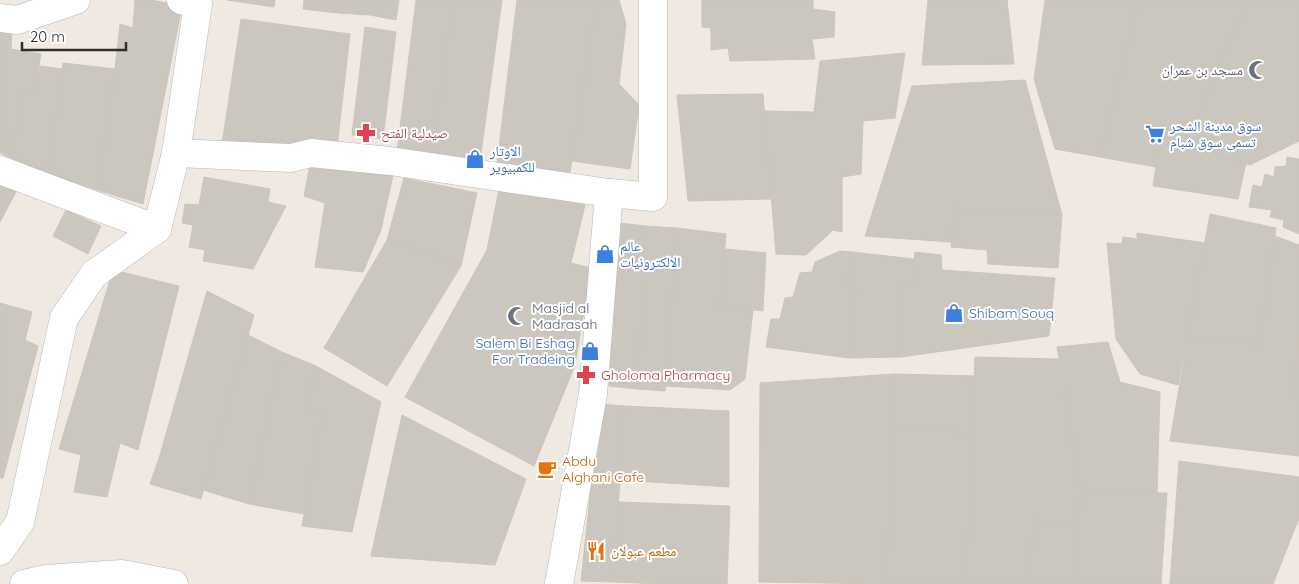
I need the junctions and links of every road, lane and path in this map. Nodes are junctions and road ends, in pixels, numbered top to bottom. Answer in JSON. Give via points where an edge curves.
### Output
{"nodes":[{"id":1,"x":76,"y":0,"type":"edge"},
{"id":2,"x":181,"y":0,"type":"edge"},
{"id":3,"x":653,"y":0,"type":"edge"},
{"id":4,"x":0,"y":18,"type":"edge"},
{"id":5,"x":176,"y":152,"type":"junction"},
{"id":6,"x":0,"y":170,"type":"edge"},
{"id":7,"x":609,"y":193,"type":"junction"},
{"id":8,"x":157,"y":229,"type":"junction"},
{"id":9,"x":10,"y":522,"type":"edge"},
{"id":10,"x":0,"y":551,"type":"edge"},
{"id":11,"x":24,"y":584,"type":"edge"},
{"id":12,"x":174,"y":584,"type":"edge"},
{"id":13,"x":559,"y":584,"type":"edge"}],
"edges":[{"from":1,"to":4,"type":"street","via":[[17,20]]},
{"from":2,"to":5,"type":"street","via":[[198,4]]},
{"from":3,"to":7,"type":"street","via":[[653,197]]},
{"from":5,"to":7,"type":"street","via":[[290,158],[311,153],[390,161]]},
{"from":5,"to":8,"type":"street"},
{"from":6,"to":8,"type":"street"},
{"from":7,"to":13,"type":"street","via":[[593,394]]},
{"from":8,"to":9,"type":"street","via":[[94,274],[64,318]]},
{"from":9,"to":10,"type":"street"},
{"from":11,"to":12,"type":"street","via":[[46,579],[122,574]]}]}
